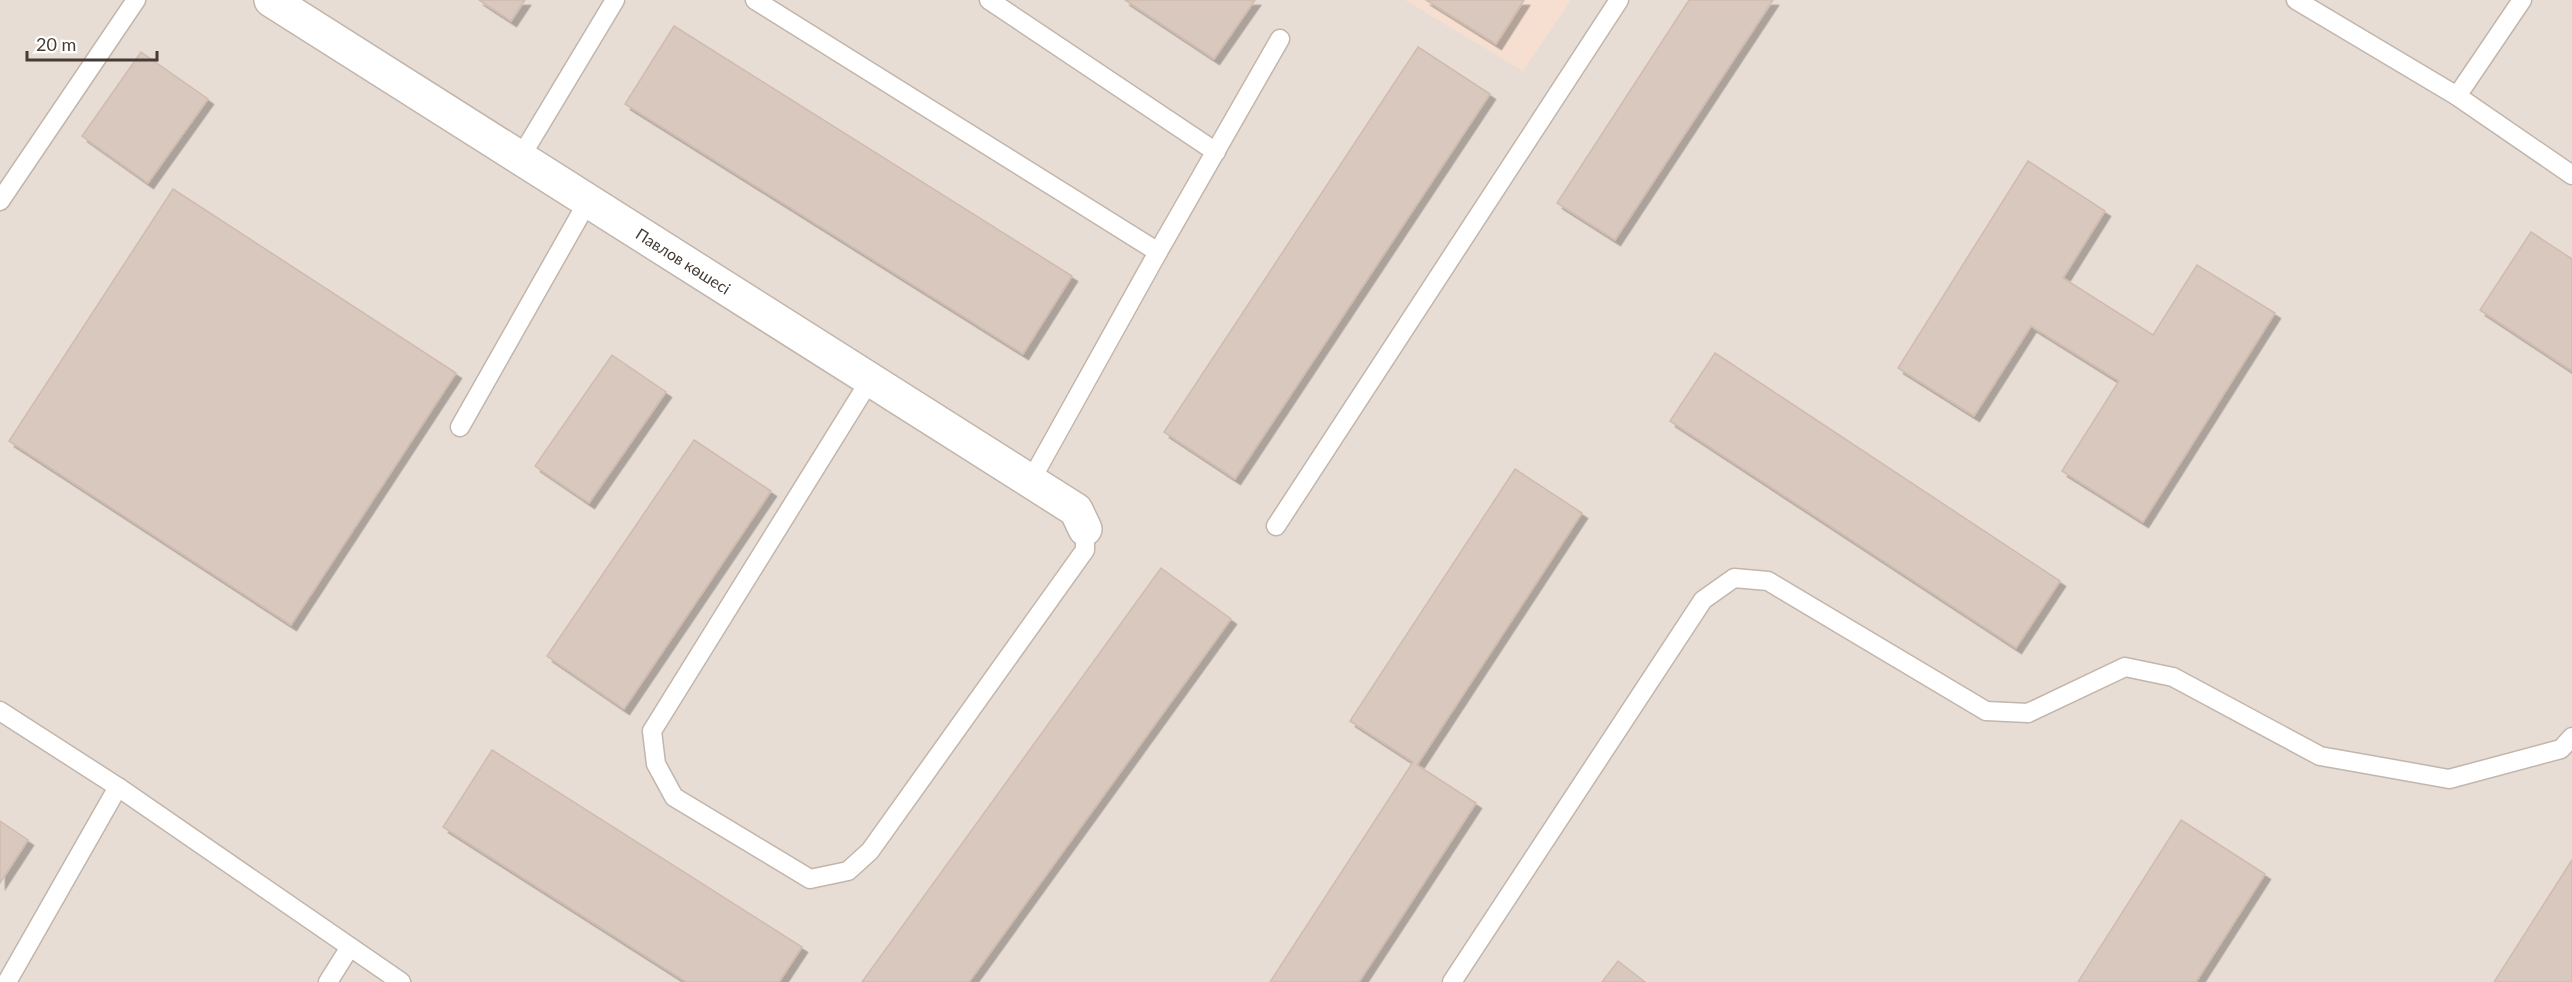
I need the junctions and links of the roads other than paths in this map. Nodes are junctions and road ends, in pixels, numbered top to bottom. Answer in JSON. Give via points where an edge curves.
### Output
{"nodes":[{"id":1,"x":136,"y":0,"type":"edge"},
{"id":2,"x":272,"y":0,"type":"edge"},
{"id":3,"x":615,"y":0,"type":"edge"},
{"id":4,"x":755,"y":0,"type":"edge"},
{"id":5,"x":989,"y":0,"type":"edge"},
{"id":6,"x":1619,"y":0,"type":"edge"},
{"id":7,"x":2296,"y":0,"type":"edge"},
{"id":8,"x":2522,"y":0,"type":"edge"},
{"id":9,"x":1280,"y":39,"type":"dead end"},
{"id":10,"x":2457,"y":96,"type":"junction"},
{"id":11,"x":1216,"y":152,"type":"junction"},
{"id":12,"x":520,"y":158,"type":"junction"},
{"id":13,"x":2572,"y":175,"type":"edge"},
{"id":14,"x":0,"y":201,"type":"edge"},
{"id":15,"x":588,"y":201,"type":"junction"},
{"id":16,"x":1158,"y":252,"type":"junction"},
{"id":17,"x":870,"y":380,"type":"junction"},
{"id":18,"x":460,"y":427,"type":"dead end"},
{"id":19,"x":1030,"y":482,"type":"junction"},
{"id":20,"x":1276,"y":526,"type":"dead end"},
{"id":21,"x":1085,"y":529,"type":"joint"},
{"id":22,"x":0,"y":711,"type":"edge"},
{"id":23,"x":2568,"y":747,"type":"edge"},
{"id":24,"x":117,"y":787,"type":"junction"},
{"id":25,"x":350,"y":947,"type":"junction"},
{"id":26,"x":7,"y":982,"type":"edge"},
{"id":27,"x":328,"y":982,"type":"edge"},
{"id":28,"x":401,"y":982,"type":"edge"},
{"id":29,"x":1452,"y":982,"type":"edge"}],
"edges":[{"from":1,"to":14,"type":"lane"},
{"from":2,"to":12,"type":"street","name":"Павлов көшесі"},
{"from":3,"to":12,"type":"lane"},
{"from":4,"to":16,"type":"lane"},
{"from":5,"to":11,"type":"lane"},
{"from":6,"to":20,"type":"lane"},
{"from":7,"to":10,"type":"lane"},
{"from":8,"to":10,"type":"lane"},
{"from":9,"to":11,"type":"lane"},
{"from":10,"to":13,"type":"lane"},
{"from":11,"to":16,"type":"lane"},
{"from":12,"to":15,"type":"street","name":"Павлов көшесі"},
{"from":15,"to":17,"type":"street","name":"Павлов көшесі"},
{"from":15,"to":18,"type":"lane"},
{"from":16,"to":19,"type":"lane"},
{"from":17,"to":19,"type":"street","name":"Павлов көшесі"},
{"from":17,"to":21,"type":"lane","via":[[652,731],[656,764],[674,797],[810,879],[848,871],[870,851],[1085,550]]},
{"from":19,"to":21,"type":"street","name":"Павлов көшесі","via":[[1076,510]]},
{"from":22,"to":24,"type":"lane"},
{"from":23,"to":29,"type":"lane","via":[[2449,779],[2320,756],[2173,677],[2125,667],[2028,713],[1986,711],[1768,581],[1734,578],[1703,600]]},
{"from":24,"to":25,"type":"lane"},
{"from":24,"to":26,"type":"lane"},
{"from":25,"to":27,"type":"lane"},
{"from":25,"to":28,"type":"lane"}]}
